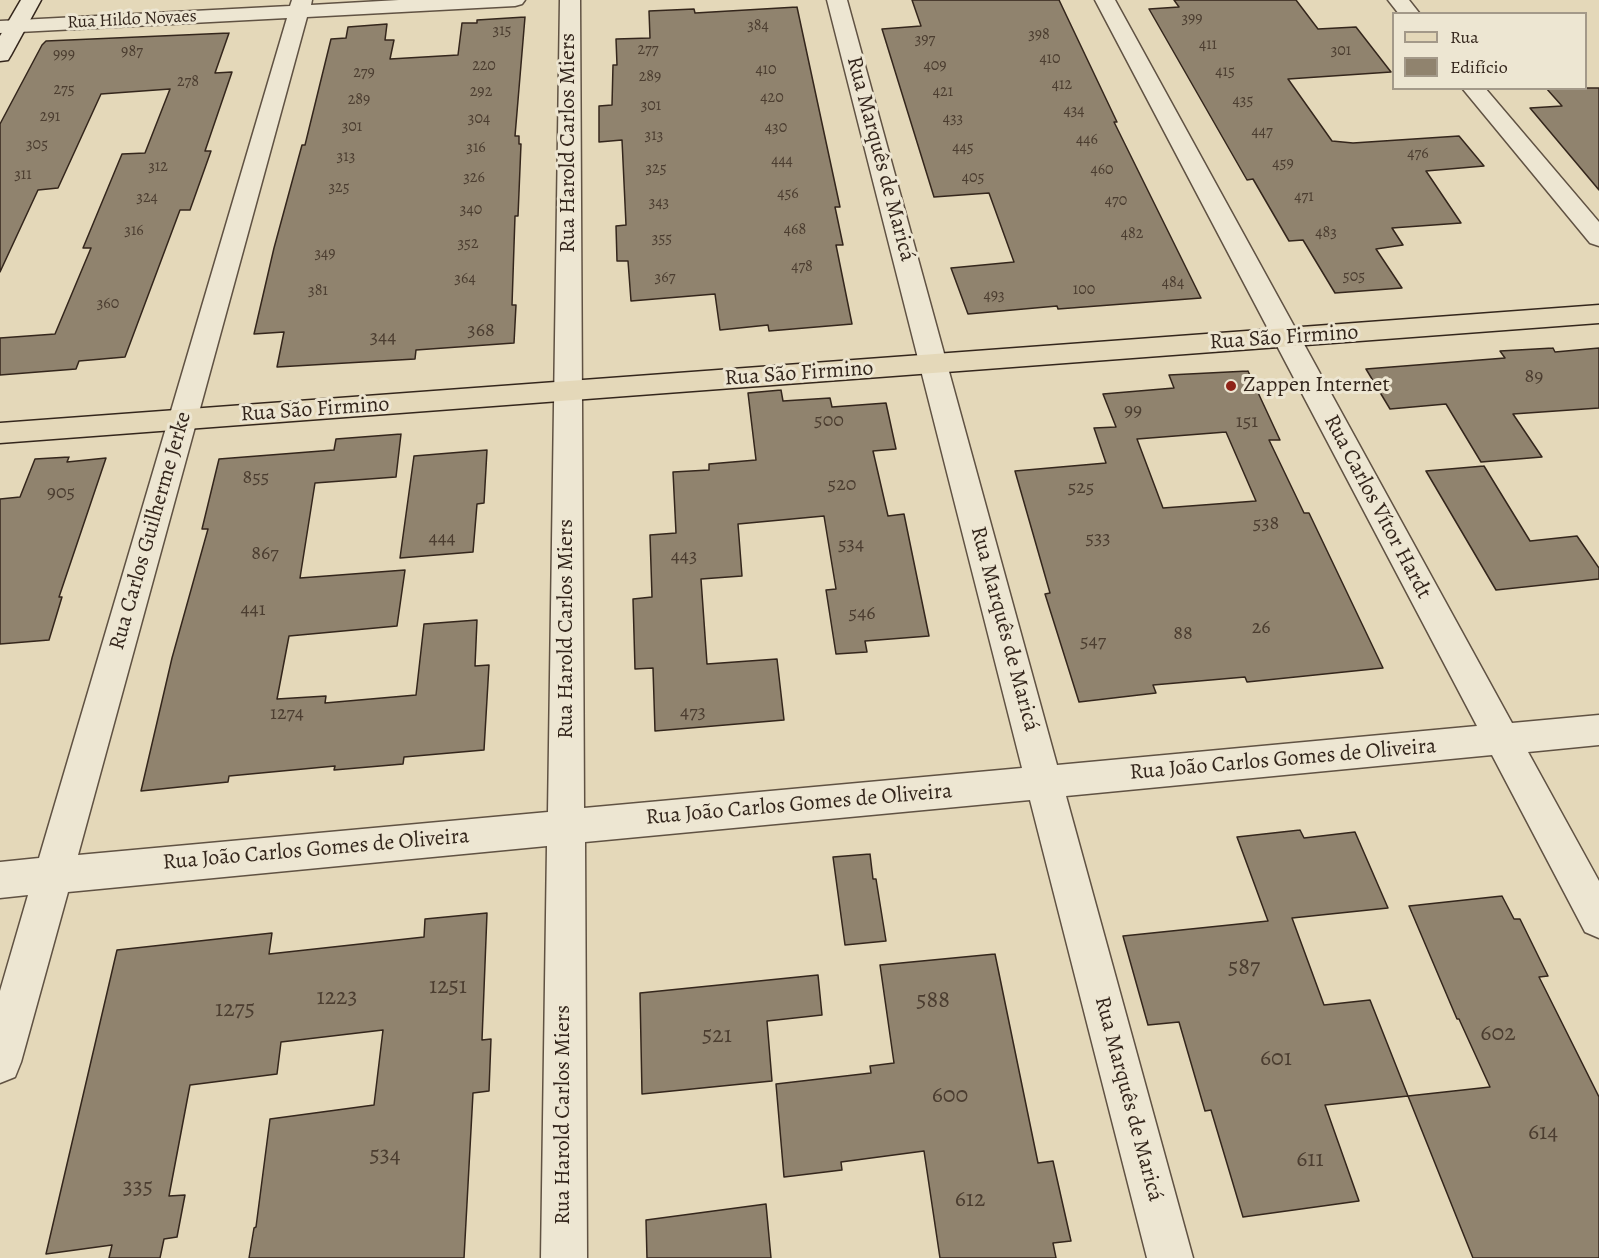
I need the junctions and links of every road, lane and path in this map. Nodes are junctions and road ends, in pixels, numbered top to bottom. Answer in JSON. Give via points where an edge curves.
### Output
{"nodes":[{"id":1,"x":31,"y":0,"type":"edge"},
{"id":2,"x":515,"y":0,"type":"edge"},
{"id":3,"x":570,"y":0,"type":"edge"},
{"id":4,"x":837,"y":0,"type":"edge"},
{"id":5,"x":1104,"y":0,"type":"edge"},
{"id":6,"x":1398,"y":0,"type":"edge"},
{"id":7,"x":300,"y":6,"type":"edge"},
{"id":8,"x":1408,"y":12,"type":"edge"},
{"id":9,"x":8,"y":26,"type":"edge"},
{"id":10,"x":0,"y":55,"type":"edge"},
{"id":11,"x":1475,"y":90,"type":"edge"},
{"id":12,"x":1599,"y":238,"type":"edge"},
{"id":13,"x":1599,"y":314,"type":"edge"},
{"id":14,"x":1286,"y":338,"type":"junction"},
{"id":15,"x":934,"y":364,"type":"junction"},
{"id":16,"x":568,"y":391,"type":"junction"},
{"id":17,"x":182,"y":419,"type":"junction"},
{"id":18,"x":0,"y":433,"type":"edge"},
{"id":19,"x":1599,"y":730,"type":"edge"},
{"id":20,"x":1502,"y":739,"type":"junction"},
{"id":21,"x":1044,"y":782,"type":"junction"},
{"id":22,"x":566,"y":827,"type":"junction"},
{"id":23,"x":53,"y":875,"type":"junction"},
{"id":24,"x":0,"y":880,"type":"edge"},
{"id":25,"x":1599,"y":919,"type":"edge"},
{"id":26,"x":0,"y":1062,"type":"edge"},
{"id":27,"x":564,"y":1258,"type":"edge"},
{"id":28,"x":1170,"y":1258,"type":"edge"}],
"edges":[{"from":1,"to":9,"type":"street"},
{"from":2,"to":7,"type":"street","name":"Rua Hildo Novaes"},
{"from":3,"to":16,"type":"street","name":"Rua Harold Carlos Miers"},
{"from":4,"to":15,"type":"street","name":"Rua Marquês de Maricá"},
{"from":5,"to":14,"type":"street","name":"Rua Carlos Vítor Hardt"},
{"from":6,"to":8,"type":"street"},
{"from":7,"to":9,"type":"street","name":"Rua Hildo Novaes"},
{"from":7,"to":17,"type":"street","name":"Rua Carlos Guilherme Jerke"},
{"from":9,"to":10,"type":"street"},
{"from":11,"to":12,"type":"street"},
{"from":13,"to":14,"type":"main road","name":"Rua São Firmino"},
{"from":14,"to":15,"type":"main road","name":"Rua São Firmino"},
{"from":14,"to":20,"type":"street","name":"Rua Carlos Vítor Hardt"},
{"from":15,"to":16,"type":"main road","name":"Rua São Firmino"},
{"from":15,"to":21,"type":"street","name":"Rua Marquês de Maricá"},
{"from":16,"to":17,"type":"main road","name":"Rua São Firmino"},
{"from":16,"to":22,"type":"street","name":"Rua Harold Carlos Miers"},
{"from":17,"to":18,"type":"main road","name":"Rua São Firmino"},
{"from":17,"to":23,"type":"street","name":"Rua Carlos Guilherme Jerke"},
{"from":19,"to":20,"type":"street","name":"Rua João Carlos Gomes de Oliveira"},
{"from":20,"to":21,"type":"street","name":"Rua João Carlos Gomes de Oliveira"},
{"from":20,"to":25,"type":"street","name":"Rua Carlos Vítor Hardt"},
{"from":21,"to":22,"type":"street","name":"Rua João Carlos Gomes de Oliveira"},
{"from":21,"to":28,"type":"street","name":"Rua Marquês de Maricá"},
{"from":22,"to":23,"type":"street","name":"Rua João Carlos Gomes de Oliveira"},
{"from":22,"to":27,"type":"street","name":"Rua Harold Carlos Miers"},
{"from":23,"to":24,"type":"street","name":"Rua João Carlos Gomes de Oliveira"},
{"from":23,"to":26,"type":"street","name":"Rua Carlos Guilherme Jerke"}]}
